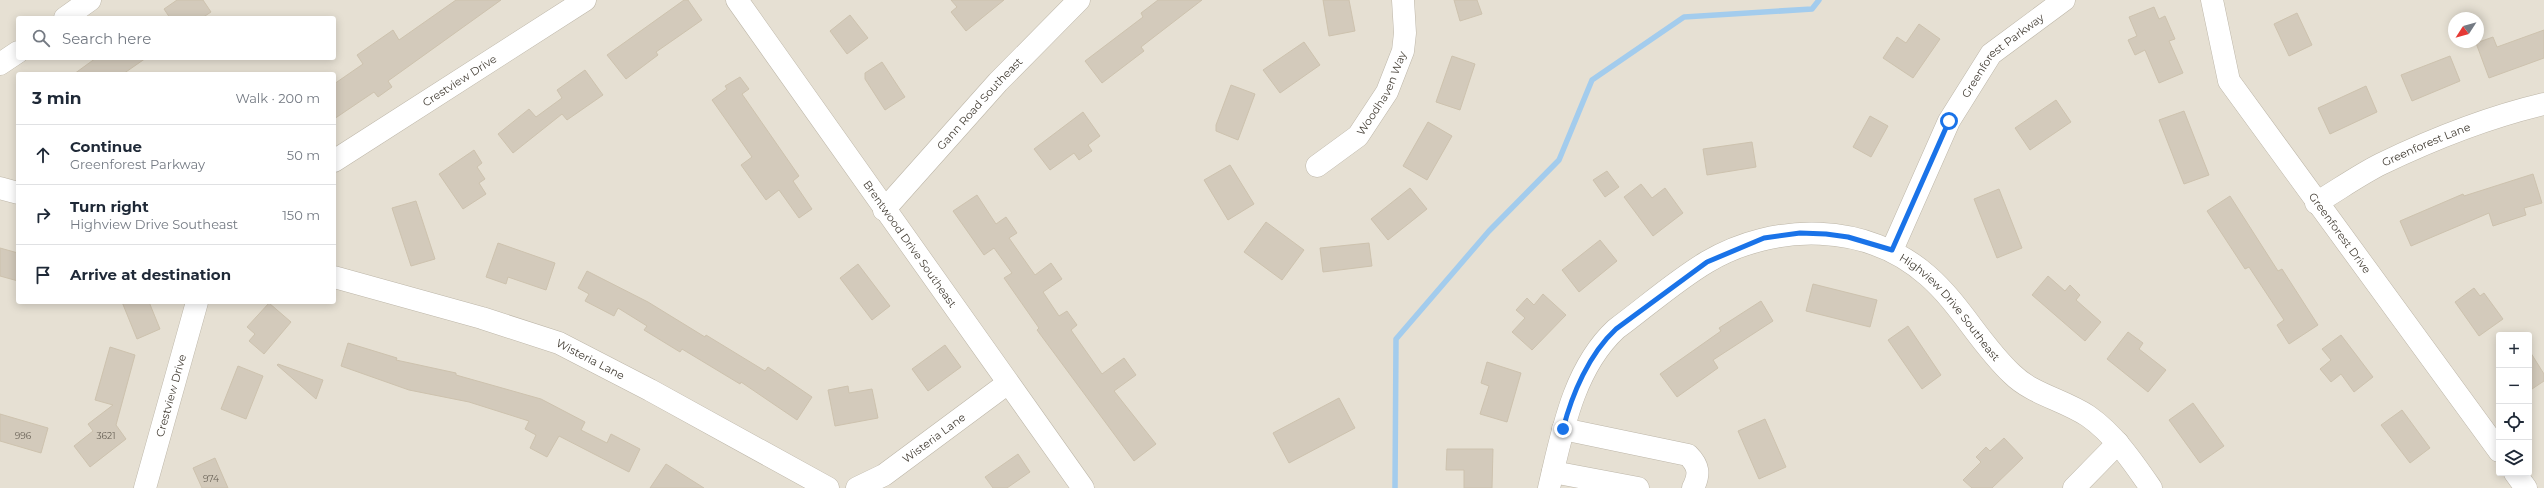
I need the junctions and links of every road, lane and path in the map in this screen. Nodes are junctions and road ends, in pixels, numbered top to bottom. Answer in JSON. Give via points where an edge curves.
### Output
{"nodes":[{"id":1,"x":90,"y":0,"type":"edge"},
{"id":2,"x":585,"y":0,"type":"edge"},
{"id":3,"x":737,"y":0,"type":"edge"},
{"id":4,"x":1079,"y":0,"type":"edge"},
{"id":5,"x":1403,"y":0,"type":"edge"},
{"id":6,"x":2064,"y":0,"type":"edge"},
{"id":7,"x":2212,"y":0,"type":"edge"},
{"id":8,"x":68,"y":16,"type":"edge"},
{"id":9,"x":16,"y":53,"type":"edge"},
{"id":10,"x":0,"y":64,"type":"edge"},
{"id":11,"x":2544,"y":104,"type":"edge"},
{"id":12,"x":336,"y":160,"type":"edge"},
{"id":13,"x":1318,"y":166,"type":"dead end"},
{"id":14,"x":0,"y":188,"type":"edge"},
{"id":15,"x":16,"y":192,"type":"edge"},
{"id":16,"x":2316,"y":203,"type":"junction"},
{"id":17,"x":884,"y":210,"type":"junction"},
{"id":18,"x":1892,"y":250,"type":"junction"},
{"id":19,"x":336,"y":278,"type":"edge"},
{"id":20,"x":196,"y":304,"type":"edge"},
{"id":21,"x":1008,"y":383,"type":"junction"},
{"id":22,"x":1563,"y":429,"type":"junction"},
{"id":23,"x":2118,"y":444,"type":"junction"},
{"id":24,"x":2496,"y":447,"type":"edge"},
{"id":25,"x":2517,"y":476,"type":"edge"},
{"id":26,"x":1551,"y":480,"type":"edge"},
{"id":27,"x":145,"y":488,"type":"edge"},
{"id":28,"x":828,"y":488,"type":"edge"},
{"id":29,"x":857,"y":488,"type":"edge"},
{"id":30,"x":1084,"y":488,"type":"edge"},
{"id":31,"x":1638,"y":488,"type":"edge"},
{"id":32,"x":1693,"y":488,"type":"edge"},
{"id":33,"x":2074,"y":488,"type":"edge"},
{"id":34,"x":2151,"y":488,"type":"edge"},
{"id":35,"x":2526,"y":488,"type":"edge"}],
"edges":[{"from":1,"to":8,"type":"street"},
{"from":2,"to":12,"type":"street","name":"Crestview Drive"},
{"from":3,"to":17,"type":"street","name":"Brentwood Drive Southeast"},
{"from":4,"to":17,"type":"street","name":"Gann Road Southeast","via":[[998,82]]},
{"from":5,"to":13,"type":"street","name":"Woodhaven Way","via":[[1403,51],[1386,92],[1358,136]]},
{"from":6,"to":18,"type":"street","name":"Greenforest Parkway","via":[[1991,54],[1949,121]]},
{"from":7,"to":16,"type":"street","name":"Greenforest Drive","via":[[2229,81]]},
{"from":9,"to":10,"type":"street"},
{"from":11,"to":16,"type":"street","name":"Greenforest Lane","via":[[2514,111],[2381,164]]},
{"from":14,"to":15,"type":"street"},
{"from":16,"to":24,"type":"street","name":"Greenforest Drive"},
{"from":17,"to":21,"type":"street","name":"Brentwood Drive Southeast"},
{"from":18,"to":22,"type":"street","name":"Highview Drive Southeast","via":[[1848,237],[1800,233],[1764,238],[1707,262],[1602,342],[1569,404]]},
{"from":18,"to":23,"type":"street","name":"Highview Drive Southeast","via":[[1917,267],[1950,297],[1988,349],[2017,379],[2087,415]]},
{"from":19,"to":28,"type":"street","name":"Wisteria Lane","via":[[482,318],[559,343]]},
{"from":20,"to":27,"type":"street","name":"Crestview Drive"},
{"from":21,"to":29,"type":"street","name":"Wisteria Lane","via":[[884,475]]},
{"from":21,"to":30,"type":"street","name":"Brentwood Drive Southeast"},
{"from":22,"to":26,"type":"street","name":"Highview Drive Southeast"},
{"from":22,"to":32,"type":"street","via":[[1688,455],[1697,464],[1699,476]]},
{"from":23,"to":33,"type":"street"},
{"from":23,"to":34,"type":"street","name":"Highview Drive Southeast"},
{"from":25,"to":35,"type":"street"},
{"from":26,"to":31,"type":"street"}]}
